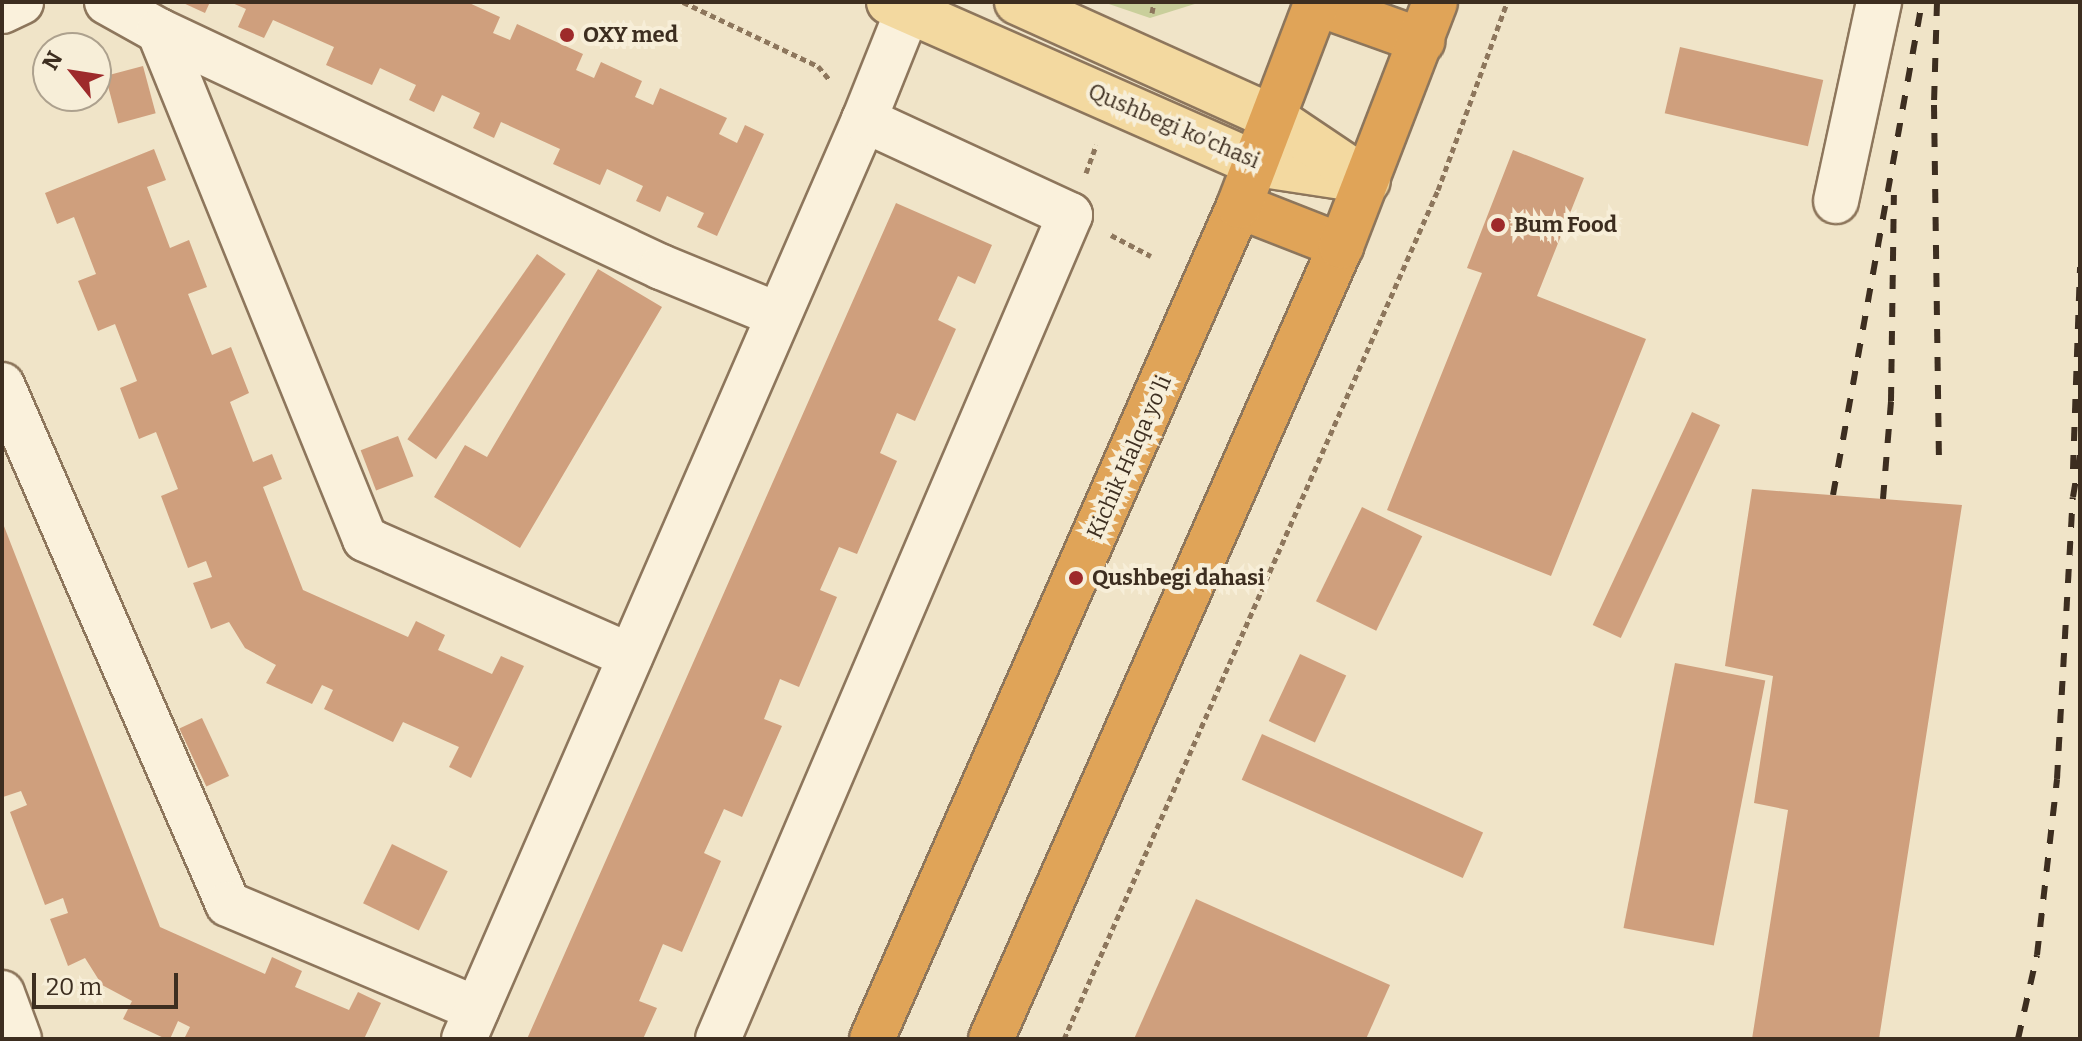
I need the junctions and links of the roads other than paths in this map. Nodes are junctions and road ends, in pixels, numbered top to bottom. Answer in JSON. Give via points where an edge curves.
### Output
{"nodes":[{"id":1,"x":21,"y":2,"type":"edge"},
{"id":2,"x":107,"y":2,"type":"edge"},
{"id":3,"x":1017,"y":2,"type":"edge"},
{"id":4,"x":1317,"y":2,"type":"edge"},
{"id":5,"x":1879,"y":2,"type":"edge"},
{"id":6,"x":898,"y":6,"type":"edge"},
{"id":7,"x":2,"y":11,"type":"edge"},
{"id":8,"x":1429,"y":21,"type":"edge"},
{"id":9,"x":159,"y":31,"type":"junction"},
{"id":10,"x":1274,"y":118,"type":"junction"},
{"id":11,"x":864,"y":120,"type":"junction"},
{"id":12,"x":1257,"y":164,"type":"junction"},
{"id":13,"x":1368,"y":181,"type":"junction"},
{"id":14,"x":1836,"y":201,"type":"dead end"},
{"id":15,"x":1239,"y":206,"type":"junction"},
{"id":16,"x":1341,"y":246,"type":"junction"},
{"id":17,"x":778,"y":315,"type":"junction"},
{"id":18,"x":2,"y":385,"type":"edge"},
{"id":19,"x":630,"y":656,"type":"junction"},
{"id":20,"x":2,"y":993,"type":"edge"},
{"id":21,"x":470,"y":1024,"type":"edge"},
{"id":22,"x":19,"y":1039,"type":"edge"},
{"id":23,"x":718,"y":1039,"type":"edge"},
{"id":24,"x":872,"y":1039,"type":"edge"},
{"id":25,"x":991,"y":1039,"type":"edge"}],
"edges":[{"from":1,"to":7,"type":"lane"},
{"from":2,"to":9,"type":"lane"},
{"from":3,"to":10,"type":"main road","name":"Qushbegi ko'chasi"},
{"from":4,"to":8,"type":"highway"},
{"from":4,"to":10,"type":"highway","name":"Kichik Halqa yo'li"},
{"from":5,"to":14,"type":"lane"},
{"from":6,"to":11,"type":"lane"},
{"from":6,"to":12,"type":"main road","name":"Qushbegi ko'chasi"},
{"from":8,"to":13,"type":"highway"},
{"from":9,"to":17,"type":"lane","via":[[661,267]]},
{"from":9,"to":19,"type":"lane","via":[[365,539]]},
{"from":10,"to":12,"type":"highway","name":"Kichik Halqa yo'li"},
{"from":10,"to":13,"type":"main road","name":"Qushbegi ko'chasi"},
{"from":11,"to":17,"type":"lane"},
{"from":11,"to":23,"type":"lane","via":[[1070,215]]},
{"from":12,"to":13,"type":"main road","name":"Qushbegi ko'chasi"},
{"from":12,"to":15,"type":"highway","name":"Kichik Halqa yo'li"},
{"from":13,"to":16,"type":"highway"},
{"from":15,"to":16,"type":"highway"},
{"from":15,"to":24,"type":"highway","name":"Kichik Halqa yo'li"},
{"from":16,"to":25,"type":"highway"},
{"from":17,"to":19,"type":"lane"},
{"from":18,"to":21,"type":"lane","via":[[228,904]]},
{"from":19,"to":21,"type":"lane"},
{"from":20,"to":22,"type":"lane"}]}
